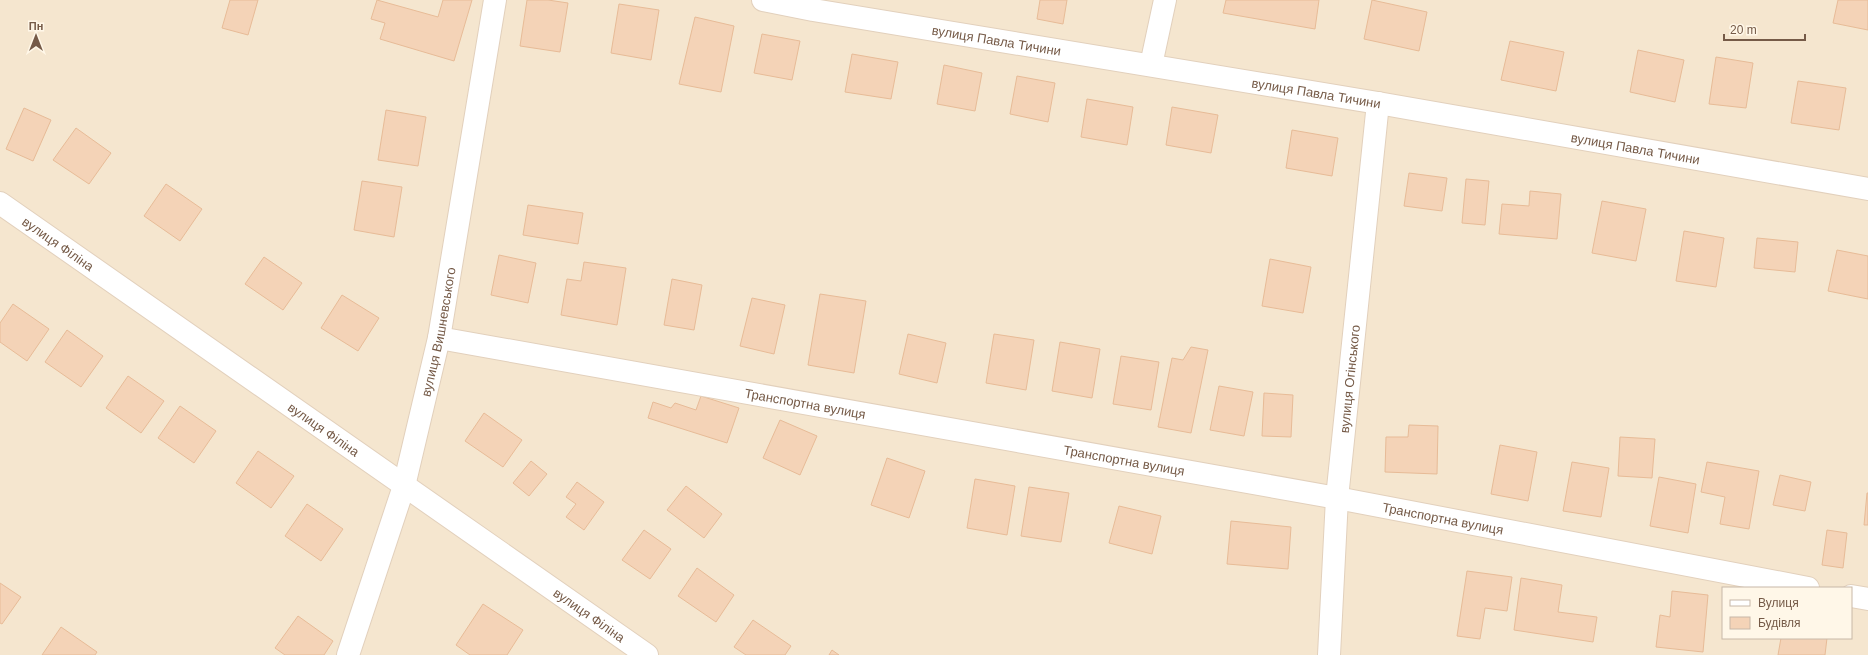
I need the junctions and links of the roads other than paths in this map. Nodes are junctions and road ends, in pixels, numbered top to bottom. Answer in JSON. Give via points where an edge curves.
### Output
{"nodes":[{"id":1,"x":495,"y":0,"type":"edge"},
{"id":2,"x":763,"y":0,"type":"edge"},
{"id":3,"x":1165,"y":0,"type":"edge"},
{"id":4,"x":814,"y":5,"type":"edge"},
{"id":5,"x":1151,"y":65,"type":"junction"},
{"id":6,"x":1378,"y":103,"type":"junction"},
{"id":7,"x":1868,"y":190,"type":"edge"},
{"id":8,"x":0,"y":203,"type":"edge"},
{"id":9,"x":440,"y":338,"type":"junction"},
{"id":10,"x":404,"y":486,"type":"junction"},
{"id":11,"x":1337,"y":498,"type":"junction"},
{"id":12,"x":1803,"y":587,"type":"edge"},
{"id":13,"x":1852,"y":596,"type":"edge"},
{"id":14,"x":1868,"y":600,"type":"edge"},
{"id":15,"x":348,"y":655,"type":"edge"},
{"id":16,"x":647,"y":655,"type":"edge"},
{"id":17,"x":1329,"y":655,"type":"edge"}],
"edges":[{"from":1,"to":9,"type":"street","name":"вулиця Вишневського"},
{"from":2,"to":4,"type":"street","name":"вулиця Павла Тичини"},
{"from":3,"to":5,"type":"street"},
{"from":4,"to":5,"type":"street","name":"вулиця Павла Тичини"},
{"from":5,"to":6,"type":"street","name":"вулиця Павла Тичини"},
{"from":6,"to":7,"type":"street","name":"вулиця Павла Тичини"},
{"from":6,"to":11,"type":"street","name":"вулиця Огінського"},
{"from":8,"to":10,"type":"street","name":"вулиця Філіна"},
{"from":9,"to":10,"type":"street","name":"вулиця Вишневського"},
{"from":9,"to":11,"type":"street","name":"Транспортна вулиця"},
{"from":10,"to":15,"type":"street","name":"вулиця Вишневського"},
{"from":10,"to":16,"type":"street","name":"вулиця Філіна"},
{"from":11,"to":12,"type":"street","name":"Транспортна вулиця"},
{"from":11,"to":17,"type":"street","name":"вулиця Огінського"},
{"from":13,"to":14,"type":"street"}]}
